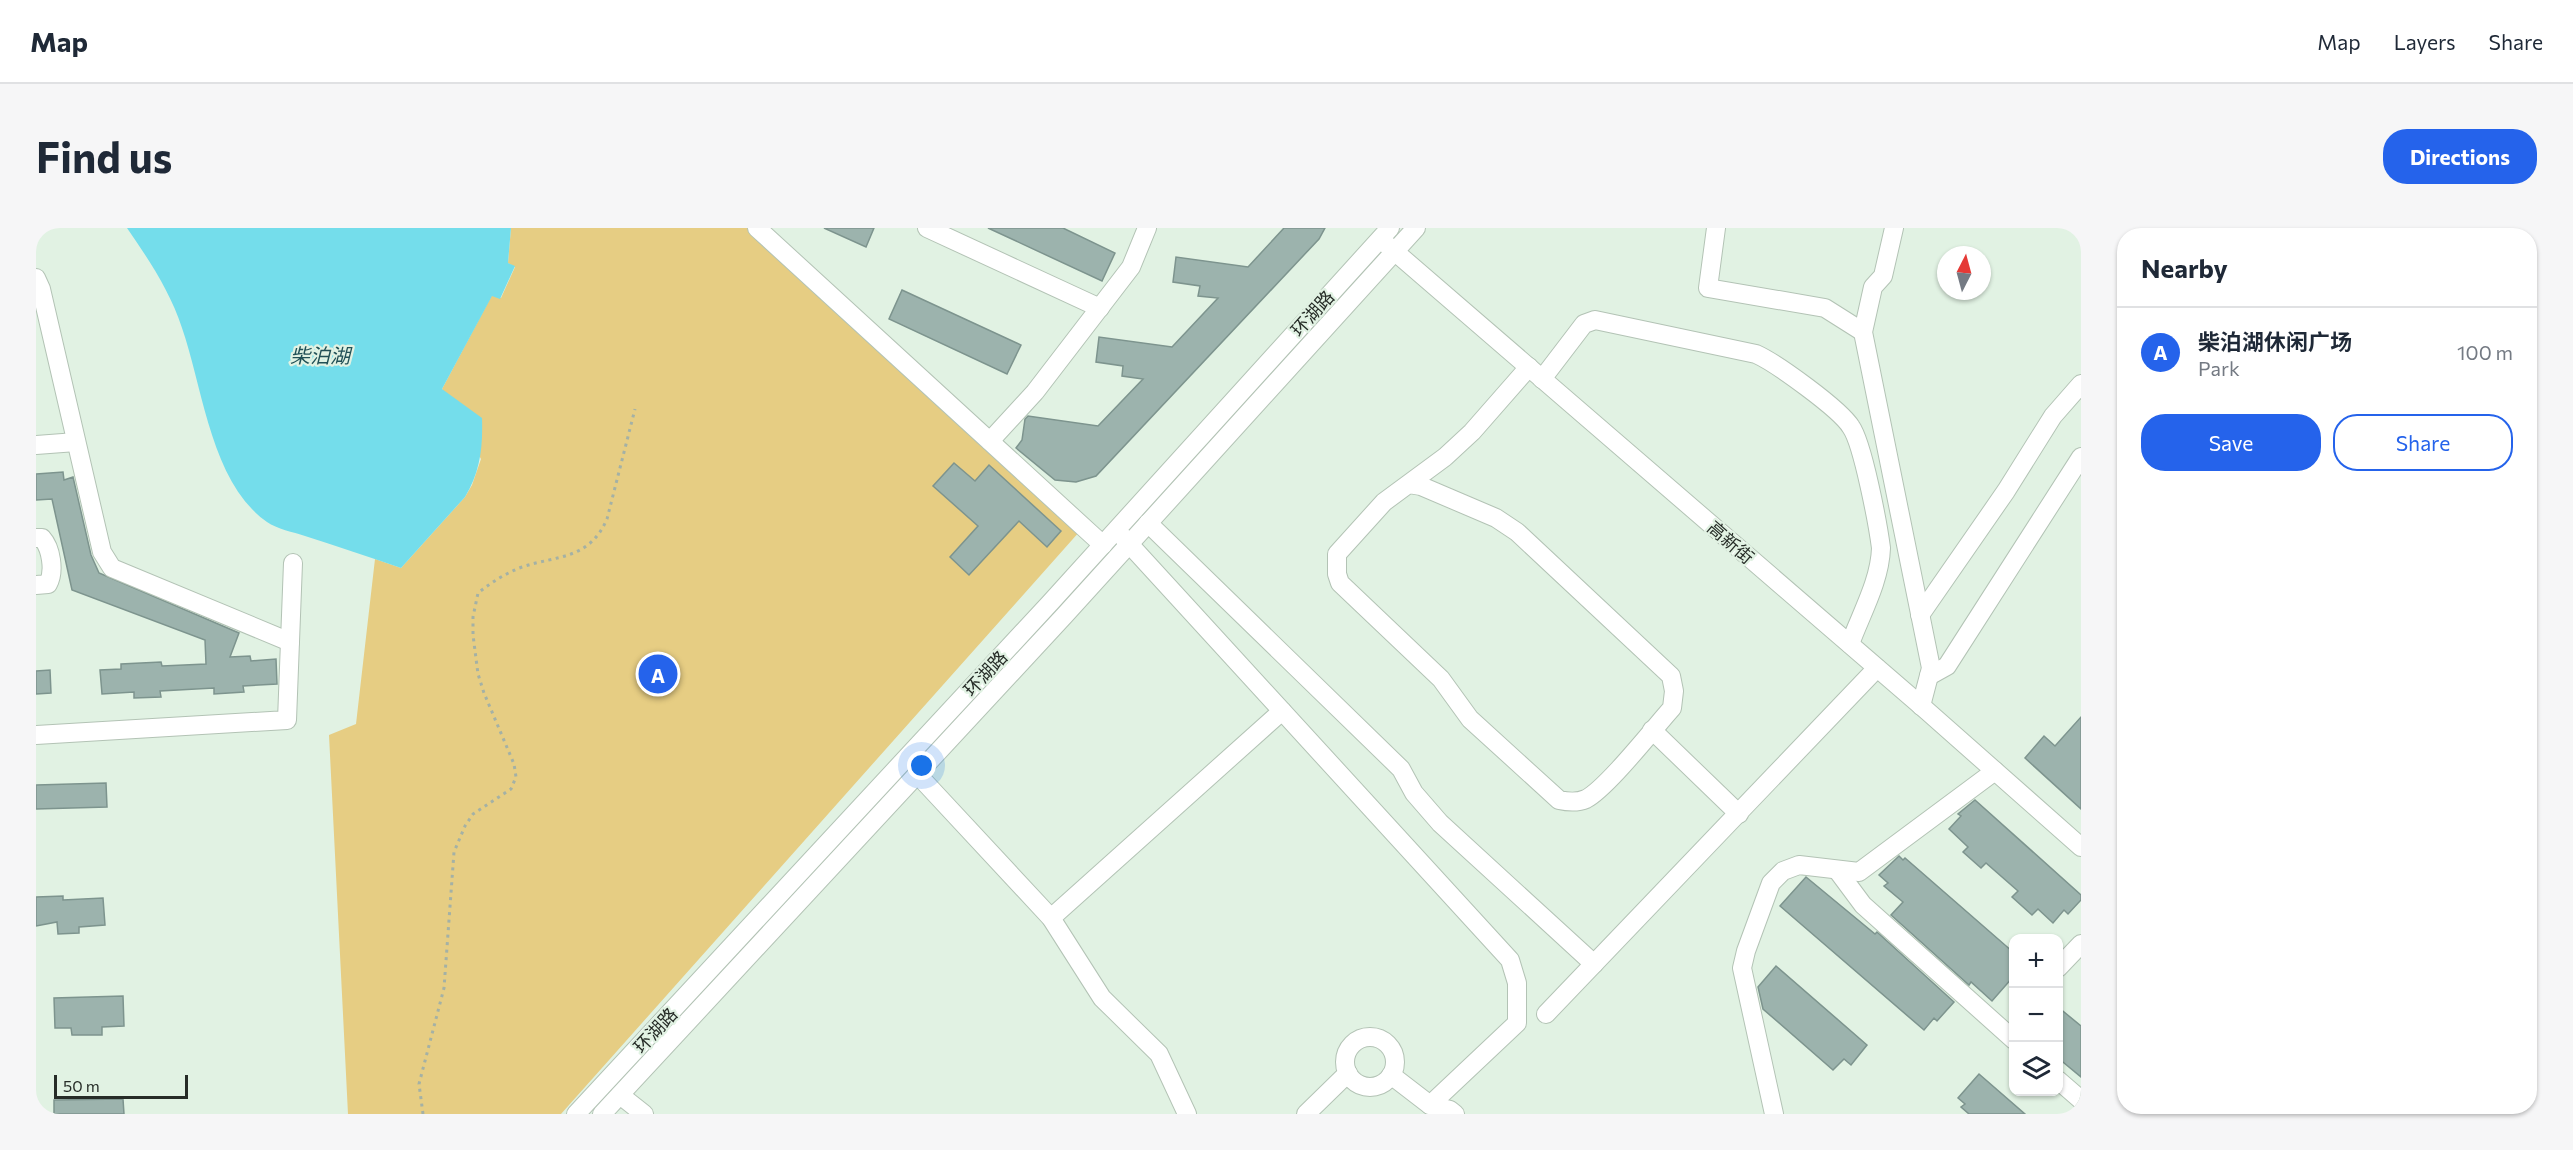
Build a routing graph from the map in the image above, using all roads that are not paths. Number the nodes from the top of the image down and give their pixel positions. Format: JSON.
{"nodes":[{"id":1,"x":757,"y":228,"type":"edge"},
{"id":2,"x":927,"y":228,"type":"edge"},
{"id":3,"x":1147,"y":228,"type":"edge"},
{"id":4,"x":1416,"y":228,"type":"edge"},
{"id":5,"x":1716,"y":228,"type":"edge"},
{"id":6,"x":1894,"y":228,"type":"edge"},
{"id":7,"x":1385,"y":234,"type":"edge"},
{"id":8,"x":1394,"y":251,"type":"junction"},
{"id":9,"x":36,"y":278,"type":"edge"},
{"id":10,"x":1100,"y":308,"type":"junction"},
{"id":11,"x":1863,"y":332,"type":"junction"},
{"id":12,"x":1535,"y":373,"type":"junction"},
{"id":13,"x":2081,"y":384,"type":"edge"},
{"id":14,"x":990,"y":441,"type":"junction"},
{"id":15,"x":76,"y":442,"type":"junction"},
{"id":16,"x":36,"y":445,"type":"edge"},
{"id":17,"x":2081,"y":457,"type":"edge"},
{"id":18,"x":1410,"y":484,"type":"junction"},
{"id":19,"x":1148,"y":523,"type":"junction"},
{"id":20,"x":1116,"y":530,"type":"junction"},
{"id":21,"x":36,"y":538,"type":"edge"},
{"id":22,"x":1129,"y":543,"type":"junction"},
{"id":23,"x":1103,"y":544,"type":"junction"},
{"id":24,"x":294,"y":563,"type":"dead end"},
{"id":25,"x":36,"y":585,"type":"edge"},
{"id":26,"x":1920,"y":615,"type":"junction"},
{"id":27,"x":290,"y":642,"type":"junction"},
{"id":28,"x":1850,"y":644,"type":"junction"},
{"id":29,"x":1877,"y":668,"type":"junction"},
{"id":30,"x":1929,"y":676,"type":"junction"},
{"id":31,"x":1921,"y":706,"type":"junction"},
{"id":32,"x":1282,"y":711,"type":"junction"},
{"id":33,"x":1652,"y":730,"type":"junction"},
{"id":34,"x":36,"y":735,"type":"edge"},
{"id":35,"x":1995,"y":771,"type":"junction"},
{"id":36,"x":918,"y":775,"type":"junction"},
{"id":37,"x":1739,"y":814,"type":"junction"},
{"id":38,"x":2081,"y":847,"type":"edge"},
{"id":39,"x":1837,"y":870,"type":"junction"},
{"id":40,"x":1051,"y":918,"type":"junction"},
{"id":41,"x":2081,"y":944,"type":"edge"},
{"id":42,"x":2063,"y":963,"type":"edge"},
{"id":43,"x":1594,"y":964,"type":"junction"},
{"id":44,"x":1546,"y":1014,"type":"dead end"},
{"id":45,"x":2009,"y":1028,"type":"edge"},
{"id":46,"x":1348,"y":1073,"type":"junction"},
{"id":47,"x":1391,"y":1075,"type":"junction"},
{"id":48,"x":2063,"y":1084,"type":"edge"},
{"id":49,"x":620,"y":1095,"type":"junction"},
{"id":50,"x":2081,"y":1100,"type":"edge"},
{"id":51,"x":1430,"y":1109,"type":"edge"},
{"id":52,"x":576,"y":1114,"type":"edge"},
{"id":53,"x":602,"y":1114,"type":"edge"},
{"id":54,"x":644,"y":1114,"type":"edge"},
{"id":55,"x":1187,"y":1114,"type":"edge"},
{"id":56,"x":1306,"y":1114,"type":"edge"},
{"id":57,"x":1455,"y":1114,"type":"edge"},
{"id":58,"x":1774,"y":1114,"type":"edge"}],
"edges":[{"from":1,"to":14,"type":"street"},
{"from":2,"to":10,"type":"street"},
{"from":3,"to":10,"type":"street"},
{"from":4,"to":8,"type":"street","name":"环湖路"},
{"from":5,"to":11,"type":"street"},
{"from":6,"to":11,"type":"street"},
{"from":7,"to":8,"type":"street","name":"高新街"},
{"from":7,"to":20,"type":"street","name":"环湖路"},
{"from":8,"to":12,"type":"street","name":"高新街"},
{"from":8,"to":19,"type":"street","name":"环湖路"},
{"from":9,"to":15,"type":"street"},
{"from":10,"to":14,"type":"street"},
{"from":11,"to":26,"type":"street"},
{"from":12,"to":18,"type":"street"},
{"from":12,"to":28,"type":"street","name":"高新街"},
{"from":12,"to":28,"type":"street"},
{"from":13,"to":26,"type":"street"},
{"from":14,"to":23,"type":"street"},
{"from":15,"to":16,"type":"street"},
{"from":15,"to":27,"type":"street"},
{"from":17,"to":30,"type":"street"},
{"from":18,"to":33,"type":"street"},
{"from":18,"to":33,"type":"street"},
{"from":19,"to":22,"type":"street","name":"环湖路"},
{"from":19,"to":43,"type":"street"},
{"from":20,"to":22,"type":"street"},
{"from":20,"to":23,"type":"street","name":"环湖路"},
{"from":21,"to":25,"type":"street"},
{"from":22,"to":32,"type":"street"},
{"from":22,"to":36,"type":"street","name":"环湖路"},
{"from":23,"to":52,"type":"street","name":"环湖路"},
{"from":24,"to":27,"type":"street"},
{"from":26,"to":30,"type":"street"},
{"from":27,"to":34,"type":"street"},
{"from":28,"to":29,"type":"street","name":"高新街"},
{"from":29,"to":31,"type":"street","name":"高新街"},
{"from":29,"to":37,"type":"street"},
{"from":30,"to":31,"type":"street"},
{"from":31,"to":35,"type":"street","name":"高新街"},
{"from":32,"to":40,"type":"street"},
{"from":32,"to":51,"type":"street"},
{"from":33,"to":37,"type":"street"},
{"from":35,"to":38,"type":"street","name":"高新街"},
{"from":35,"to":39,"type":"street"},
{"from":36,"to":40,"type":"street"},
{"from":36,"to":49,"type":"street","name":"环湖路"},
{"from":37,"to":43,"type":"street"},
{"from":39,"to":45,"type":"street"},
{"from":39,"to":58,"type":"street"},
{"from":40,"to":55,"type":"street"},
{"from":41,"to":42,"type":"street"},
{"from":43,"to":44,"type":"street"},
{"from":46,"to":47,"type":"street"},
{"from":46,"to":47,"type":"street"},
{"from":46,"to":56,"type":"street"},
{"from":47,"to":51,"type":"street"},
{"from":48,"to":50,"type":"street"},
{"from":49,"to":53,"type":"street","name":"环湖路"},
{"from":49,"to":54,"type":"street"},
{"from":51,"to":57,"type":"street"}]}
